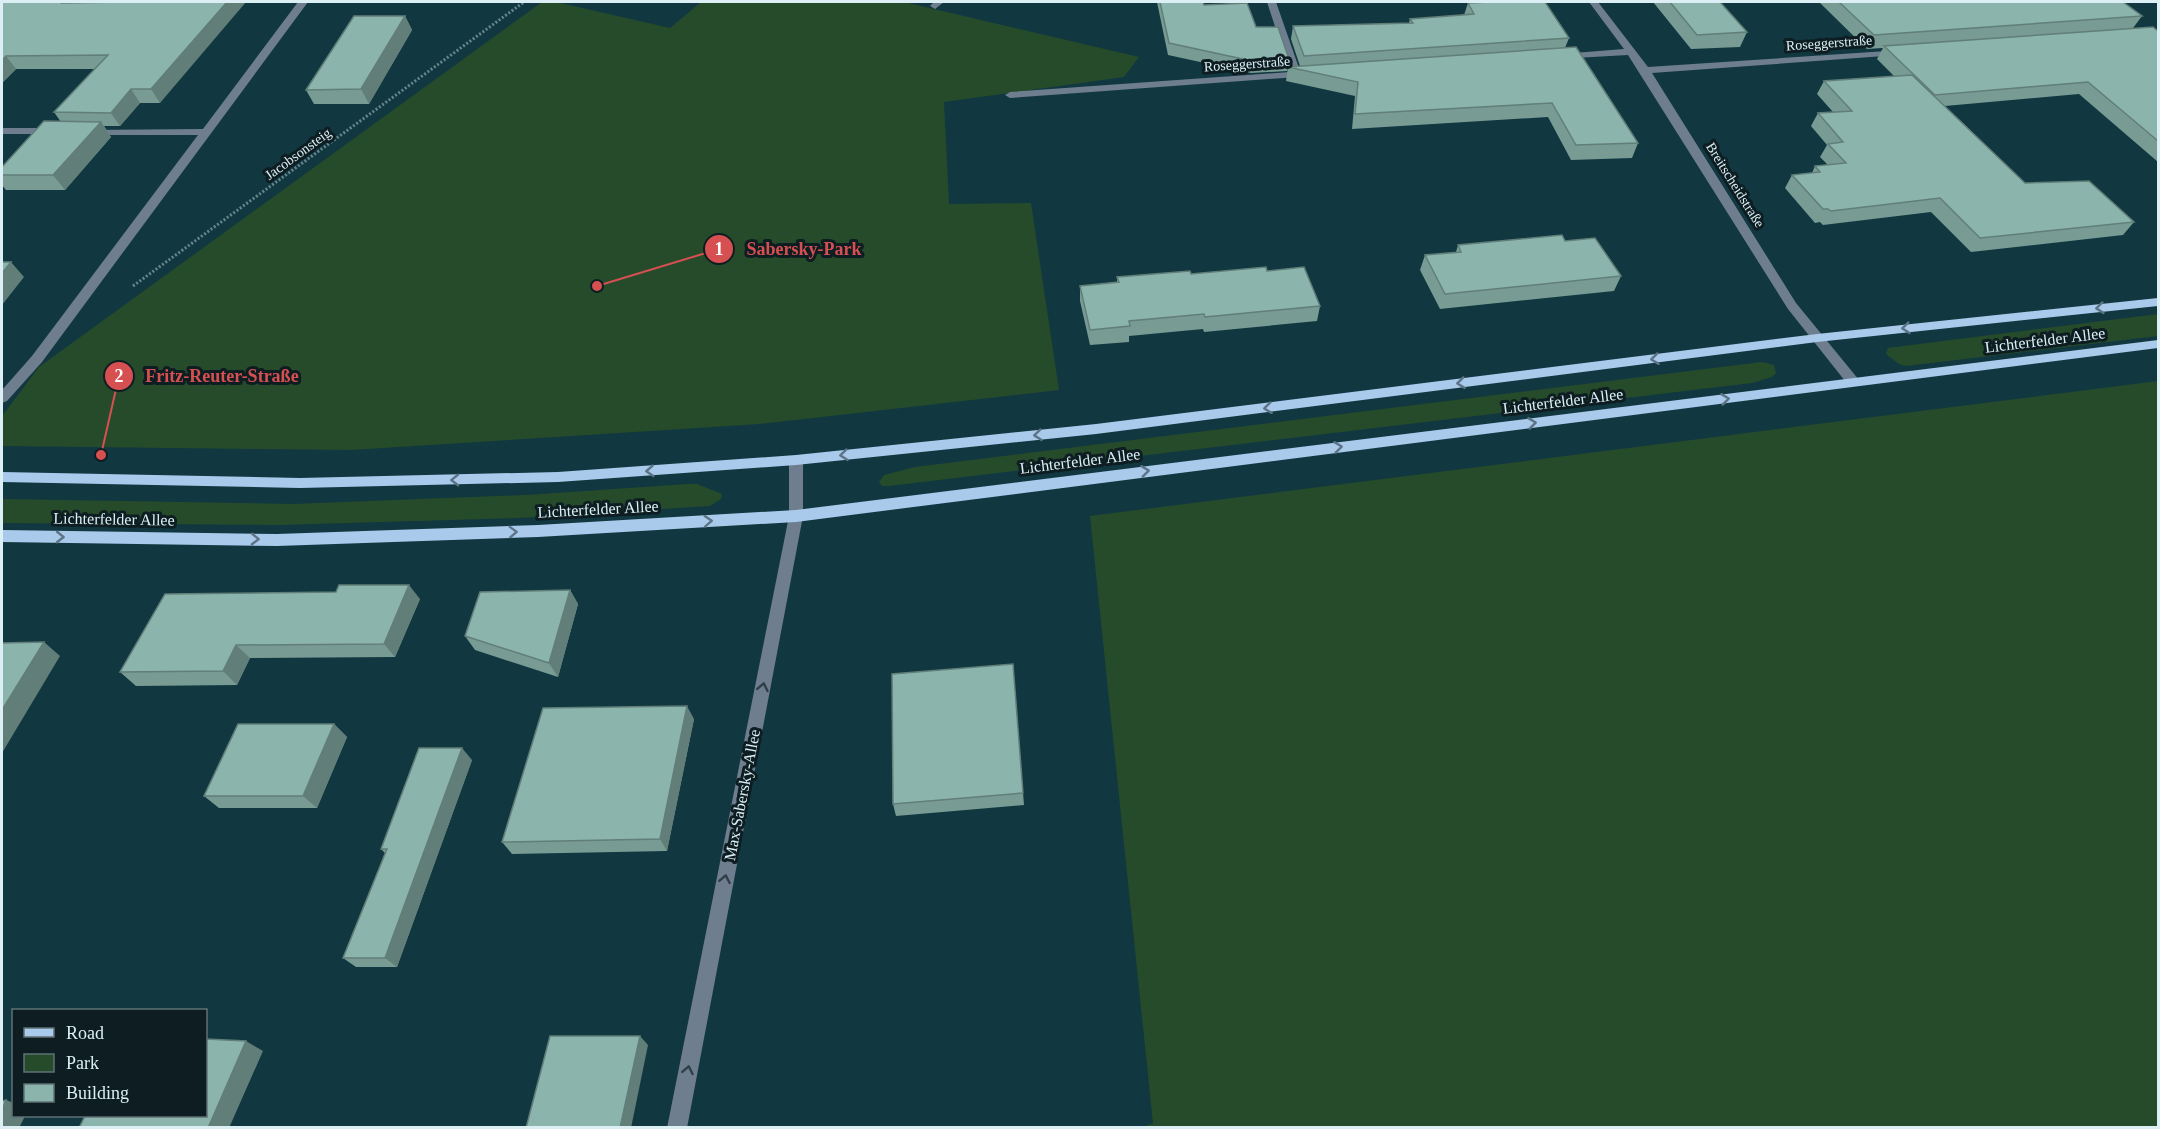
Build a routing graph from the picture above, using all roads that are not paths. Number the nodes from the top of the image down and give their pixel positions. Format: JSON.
{"nodes":[{"id":1,"x":303,"y":2,"type":"edge"},
{"id":2,"x":1271,"y":2,"type":"edge"},
{"id":3,"x":1593,"y":2,"type":"edge"},
{"id":4,"x":1908,"y":51,"type":"edge"},
{"id":5,"x":1631,"y":52,"type":"junction"},
{"id":6,"x":1547,"y":57,"type":"edge"},
{"id":7,"x":1645,"y":70,"type":"junction"},
{"id":8,"x":1320,"y":73,"type":"edge"},
{"id":9,"x":1296,"y":74,"type":"junction"},
{"id":10,"x":1010,"y":95,"type":"dead end"},
{"id":11,"x":2,"y":131,"type":"edge"},
{"id":12,"x":61,"y":131,"type":"edge"},
{"id":13,"x":73,"y":132,"type":"edge"},
{"id":14,"x":204,"y":132,"type":"junction"},
{"id":15,"x":2158,"y":302,"type":"edge"},
{"id":16,"x":1817,"y":338,"type":"junction"},
{"id":17,"x":2158,"y":344,"type":"edge"},
{"id":18,"x":1854,"y":382,"type":"junction"},
{"id":19,"x":2,"y":398,"type":"edge"},
{"id":20,"x":796,"y":460,"type":"junction"},
{"id":21,"x":2,"y":477,"type":"edge"},
{"id":22,"x":796,"y":516,"type":"junction"},
{"id":23,"x":2,"y":536,"type":"edge"},
{"id":24,"x":677,"y":1128,"type":"edge"}],
"edges":[{"from":1,"to":14,"type":"street"},
{"from":2,"to":9,"type":"street"},
{"from":3,"to":5,"type":"street","name":"Breitscheidstraße"},
{"from":4,"to":7,"type":"street","name":"Roseggerstraße"},
{"from":5,"to":6,"type":"street"},
{"from":5,"to":7,"type":"street","name":"Breitscheidstraße"},
{"from":7,"to":16,"type":"street","name":"Breitscheidstraße"},
{"from":8,"to":9,"type":"street","name":"Roseggerstraße"},
{"from":9,"to":10,"type":"street","name":"Roseggerstraße"},
{"from":11,"to":12,"type":"street"},
{"from":13,"to":14,"type":"street"},
{"from":14,"to":19,"type":"street"},
{"from":15,"to":16,"type":"main road","name":"Lichterfelder Allee","one_way":true},
{"from":16,"to":18,"type":"street","name":"Breitscheidstraße"},
{"from":16,"to":20,"type":"main road","name":"Lichterfelder Allee","one_way":true},
{"from":17,"to":18,"type":"main road","name":"Lichterfelder Allee"},
{"from":22,"to":18,"type":"main road","name":"Lichterfelder Allee","one_way":true},
{"from":20,"to":21,"type":"main road","name":"Lichterfelder Allee","one_way":true},
{"from":20,"to":22,"type":"street","name":"Max-Sabersky-Allee"},
{"from":23,"to":22,"type":"main road","name":"Lichterfelder Allee","one_way":true},
{"from":24,"to":22,"type":"street","name":"Max-Sabersky-Allee","one_way":true}]}
